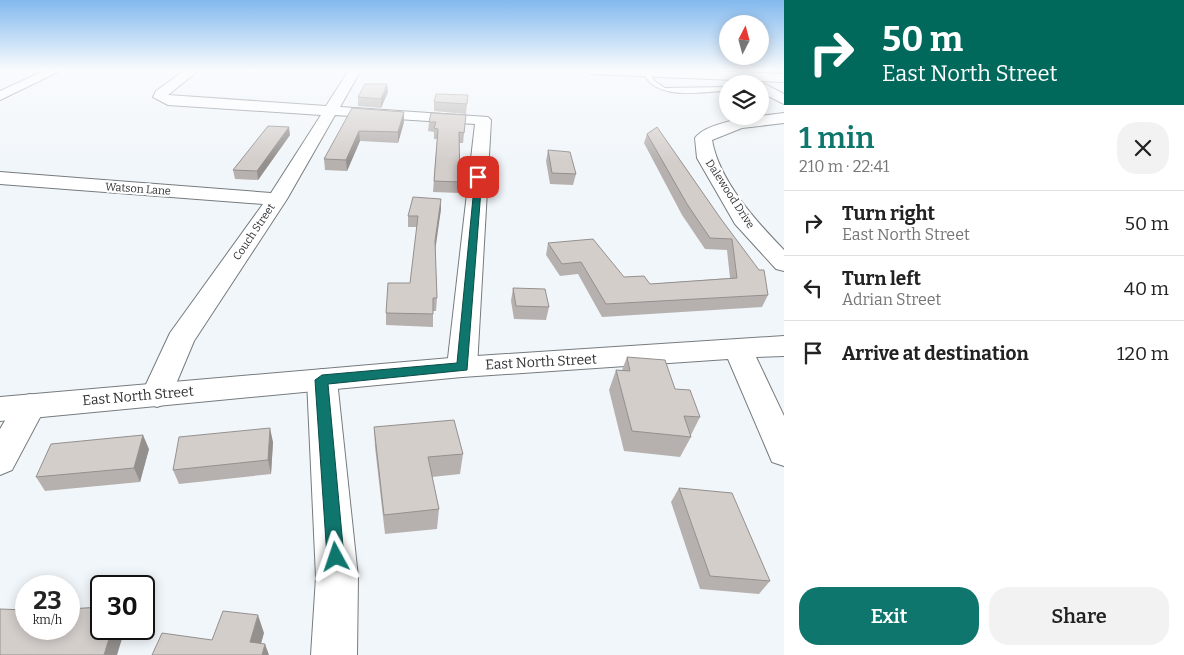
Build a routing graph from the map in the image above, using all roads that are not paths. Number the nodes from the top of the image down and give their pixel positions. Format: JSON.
{"nodes":[{"id":1,"x":167,"y":101,"type":"edge"},
{"id":2,"x":336,"y":101,"type":"edge"},
{"id":3,"x":330,"y":111,"type":"junction"},
{"id":4,"x":784,"y":118,"type":"edge"},
{"id":5,"x":0,"y":178,"type":"edge"},
{"id":6,"x":277,"y":198,"type":"junction"},
{"id":7,"x":784,"y":264,"type":"edge"},
{"id":8,"x":784,"y":346,"type":"edge"},
{"id":9,"x":738,"y":350,"type":"junction"},
{"id":10,"x":462,"y":366,"type":"junction"},
{"id":11,"x":322,"y":380,"type":"junction"},
{"id":12,"x":157,"y":395,"type":"junction"},
{"id":13,"x":15,"y":408,"type":"edge"},
{"id":14,"x":784,"y":452,"type":"edge"},
{"id":15,"x":0,"y":460,"type":"edge"},
{"id":16,"x":334,"y":655,"type":"edge"}],
"edges":[{"from":1,"to":3,"type":"street"},
{"from":2,"to":3,"type":"street","name":"Couch Street"},
{"from":3,"to":6,"type":"street","name":"Couch Street"},
{"from":3,"to":10,"type":"street"},
{"from":4,"to":7,"type":"street","name":"Dalewood Drive"},
{"from":5,"to":6,"type":"street","name":"Watson Lane"},
{"from":6,"to":12,"type":"street","name":"Couch Street"},
{"from":8,"to":9,"type":"street","name":"East North Street"},
{"from":9,"to":10,"type":"street","name":"East North Street"},
{"from":9,"to":14,"type":"street"},
{"from":10,"to":11,"type":"street","name":"East North Street"},
{"from":11,"to":12,"type":"street","name":"East North Street"},
{"from":11,"to":16,"type":"street"},
{"from":12,"to":13,"type":"street","name":"East North Street"},
{"from":13,"to":15,"type":"street"}]}
